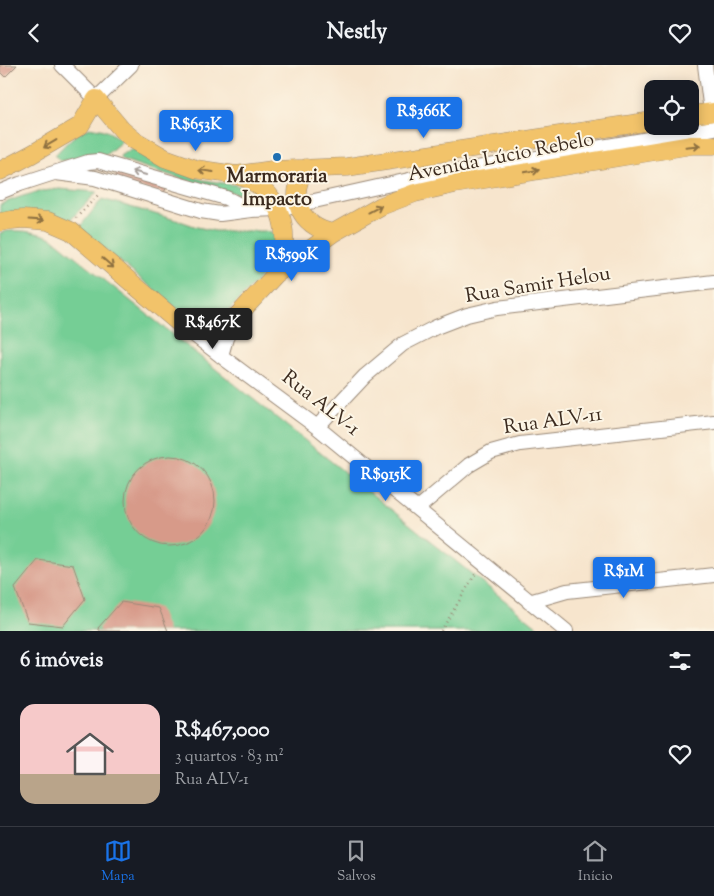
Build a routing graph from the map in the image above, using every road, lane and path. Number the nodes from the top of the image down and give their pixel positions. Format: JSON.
{"nodes":[{"id":1,"x":62,"y":65,"type":"edge"},
{"id":2,"x":131,"y":65,"type":"edge"},
{"id":3,"x":705,"y":65,"type":"edge"},
{"id":4,"x":96,"y":99,"type":"junction"},
{"id":5,"x":699,"y":116,"type":"edge"},
{"id":6,"x":713,"y":117,"type":"edge"},
{"id":7,"x":644,"y":122,"type":"edge"},
{"id":8,"x":80,"y":126,"type":"junction"},
{"id":9,"x":122,"y":130,"type":"junction"},
{"id":10,"x":714,"y":145,"type":"edge"},
{"id":11,"x":306,"y":168,"type":"junction"},
{"id":12,"x":0,"y":171,"type":"edge"},
{"id":13,"x":56,"y":173,"type":"junction"},
{"id":14,"x":236,"y":175,"type":"junction"},
{"id":15,"x":104,"y":181,"type":"junction"},
{"id":16,"x":0,"y":192,"type":"edge"},
{"id":17,"x":298,"y":205,"type":"junction"},
{"id":18,"x":278,"y":209,"type":"junction"},
{"id":19,"x":251,"y":210,"type":"junction"},
{"id":20,"x":0,"y":222,"type":"edge"},
{"id":21,"x":69,"y":230,"type":"junction"},
{"id":22,"x":333,"y":233,"type":"junction"},
{"id":23,"x":276,"y":274,"type":"junction"},
{"id":24,"x":714,"y":282,"type":"edge"},
{"id":25,"x":238,"y":315,"type":"junction"},
{"id":26,"x":180,"y":324,"type":"junction"},
{"id":27,"x":221,"y":356,"type":"junction"},
{"id":28,"x":714,"y":422,"type":"edge"},
{"id":29,"x":317,"y":427,"type":"junction"},
{"id":30,"x":417,"y":509,"type":"junction"},
{"id":31,"x":482,"y":563,"type":"junction"},
{"id":32,"x":714,"y":575,"type":"edge"},
{"id":33,"x":529,"y":602,"type":"junction"},
{"id":34,"x":442,"y":631,"type":"edge"},
{"id":35,"x":566,"y":631,"type":"edge"}],
"edges":[{"from":1,"to":4,"type":"street"},
{"from":2,"to":4,"type":"street"},
{"from":3,"to":6,"type":"street"},
{"from":4,"to":8,"type":"main road"},
{"from":4,"to":9,"type":"main road"},
{"from":5,"to":6,"type":"main road"},
{"from":6,"to":17,"type":"street"},
{"from":7,"to":11,"type":"main road","name":"Avenida Lúcio Rebelo"},
{"from":8,"to":9,"type":"main road"},
{"from":8,"to":12,"type":"main road","one_way":true},
{"from":14,"to":9,"type":"main road","one_way":true},
{"from":22,"to":10,"type":"main road","name":"Avenida Lúcio Rebelo","one_way":true},
{"from":11,"to":14,"type":"main road","name":"Avenida Lúcio Rebelo"},
{"from":11,"to":17,"type":"main road"},
{"from":13,"to":15,"type":"street"},
{"from":13,"to":16,"type":"street"},
{"from":19,"to":13,"type":"street","one_way":true},
{"from":14,"to":18,"type":"main road"},
{"from":15,"to":19,"type":"street"},
{"from":15,"to":21,"type":"path"},
{"from":17,"to":18,"type":"street"},
{"from":17,"to":22,"type":"main road"},
{"from":18,"to":19,"type":"street"},
{"from":18,"to":23,"type":"main road"},
{"from":20,"to":21,"type":"main road","one_way":true},
{"from":21,"to":26,"type":"main road","name":"Rua ALV-1","one_way":true},
{"from":22,"to":23,"type":"main road","name":"Avenida Lúcio Rebelo"},
{"from":23,"to":25,"type":"main road"},
{"from":24,"to":29,"type":"street","name":"Rua Samir Helou"},
{"from":25,"to":26,"type":"main road"},
{"from":25,"to":27,"type":"street"},
{"from":26,"to":27,"type":"street","name":"Rua ALV-1"},
{"from":27,"to":29,"type":"street","name":"Rua ALV-1"},
{"from":28,"to":30,"type":"street","name":"Rua ALV-11"},
{"from":29,"to":30,"type":"street","name":"Rua ALV-1"},
{"from":30,"to":31,"type":"street","name":"Rua ALV-1"},
{"from":31,"to":33,"type":"street","name":"Rua ALV-1"},
{"from":31,"to":34,"type":"path"},
{"from":32,"to":33,"type":"street"},
{"from":33,"to":35,"type":"street","name":"Rua ALV-1"}]}
